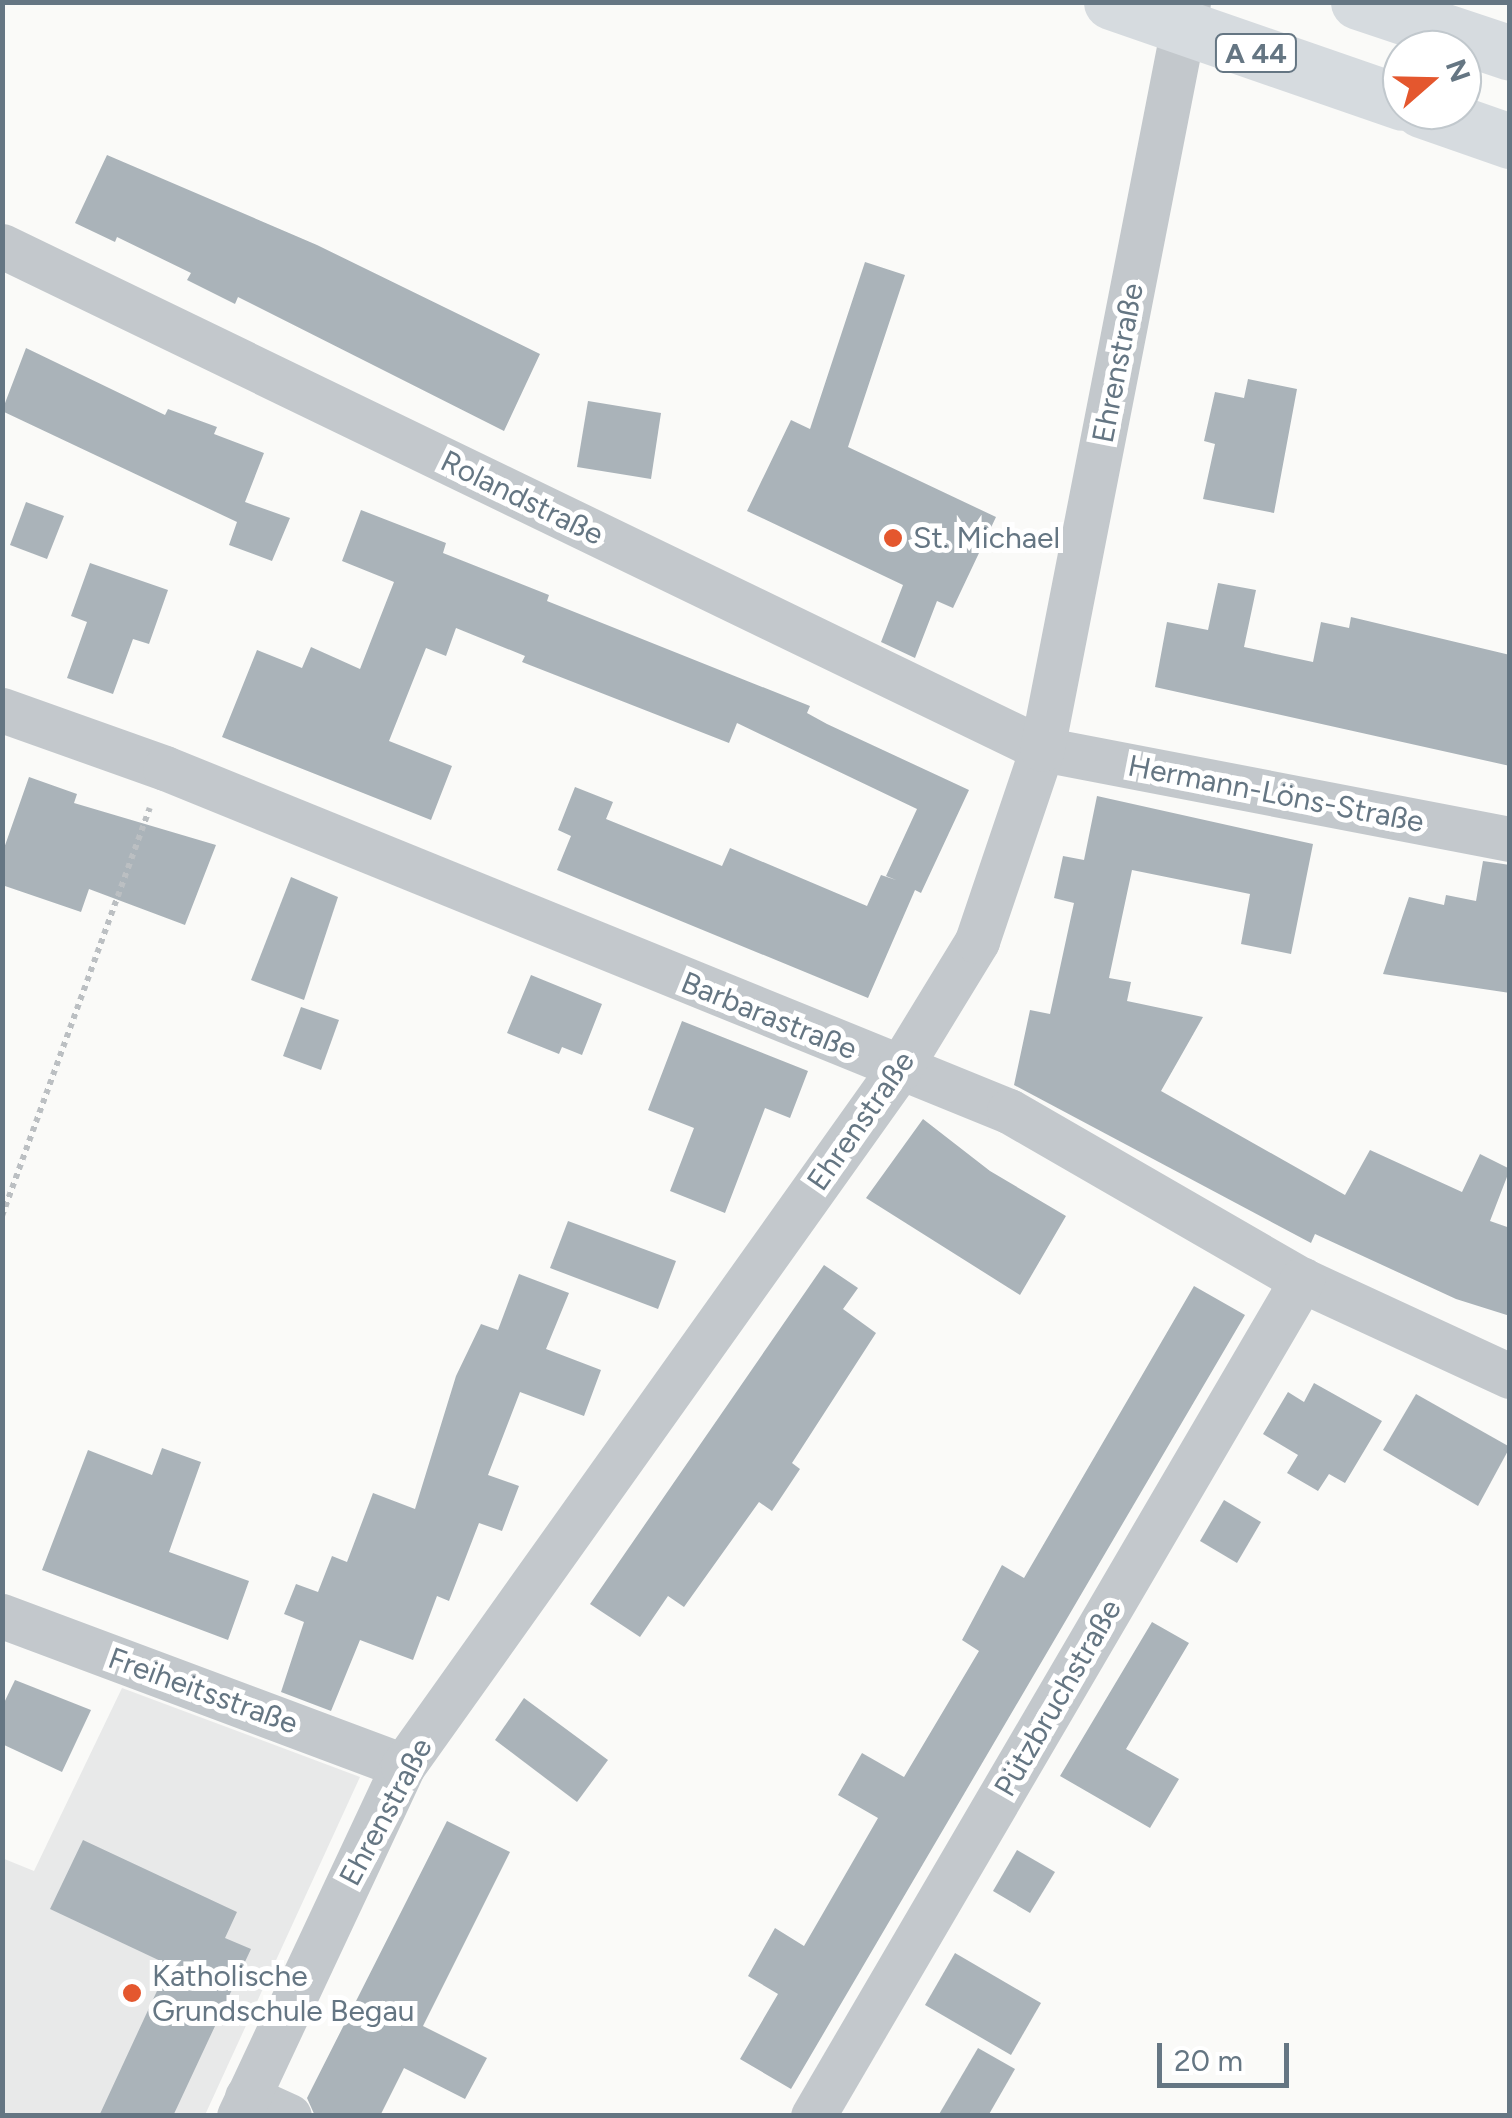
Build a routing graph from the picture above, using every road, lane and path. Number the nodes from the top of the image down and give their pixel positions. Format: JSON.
{"nodes":[{"id":1,"x":1111,"y":2,"type":"edge"},
{"id":2,"x":1188,"y":2,"type":"edge"},
{"id":3,"x":1358,"y":2,"type":"edge"},
{"id":4,"x":1510,"y":53,"type":"edge"},
{"id":5,"x":1382,"y":97,"type":"edge"},
{"id":6,"x":1478,"y":130,"type":"edge"},
{"id":7,"x":1510,"y":141,"type":"edge"},
{"id":8,"x":2,"y":246,"type":"edge"},
{"id":9,"x":2,"y":710,"type":"edge"},
{"id":10,"x":1042,"y":749,"type":"junction"},
{"id":11,"x":165,"y":768,"type":"junction"},
{"id":12,"x":1510,"y":839,"type":"edge"},
{"id":13,"x":899,"y":1069,"type":"junction"},
{"id":14,"x":2,"y":1216,"type":"edge"},
{"id":15,"x":1302,"y":1280,"type":"junction"},
{"id":16,"x":1510,"y":1376,"type":"edge"},
{"id":17,"x":2,"y":1616,"type":"edge"},
{"id":18,"x":403,"y":1766,"type":"junction"},
{"id":19,"x":243,"y":2106,"type":"edge"},
{"id":20,"x":288,"y":2116,"type":"edge"},
{"id":21,"x":814,"y":2116,"type":"edge"}],
"edges":[{"from":1,"to":5,"type":"highway","number":"A 44"},
{"from":2,"to":10,"type":"street","name":"Ehrenstraße"},
{"from":3,"to":4,"type":"highway"},
{"from":6,"to":7,"type":"highway"},
{"from":8,"to":10,"type":"street","name":"Rolandstraße"},
{"from":9,"to":11,"type":"street","name":"Barbarastraße"},
{"from":10,"to":12,"type":"street","name":"Hermann-Löns-Straße"},
{"from":10,"to":13,"type":"street","name":"Ehrenstraße"},
{"from":11,"to":13,"type":"street","name":"Barbarastraße"},
{"from":11,"to":14,"type":"path"},
{"from":13,"to":15,"type":"street","name":"Barbarastraße"},
{"from":13,"to":18,"type":"street","name":"Ehrenstraße"},
{"from":15,"to":16,"type":"street","name":"Barbarastraße"},
{"from":15,"to":21,"type":"street","name":"Pützbruchstraße"},
{"from":17,"to":18,"type":"street","name":"Freiheitsstraße"},
{"from":18,"to":19,"type":"street","name":"Ehrenstraße"},
{"from":19,"to":20,"type":"street"}]}
